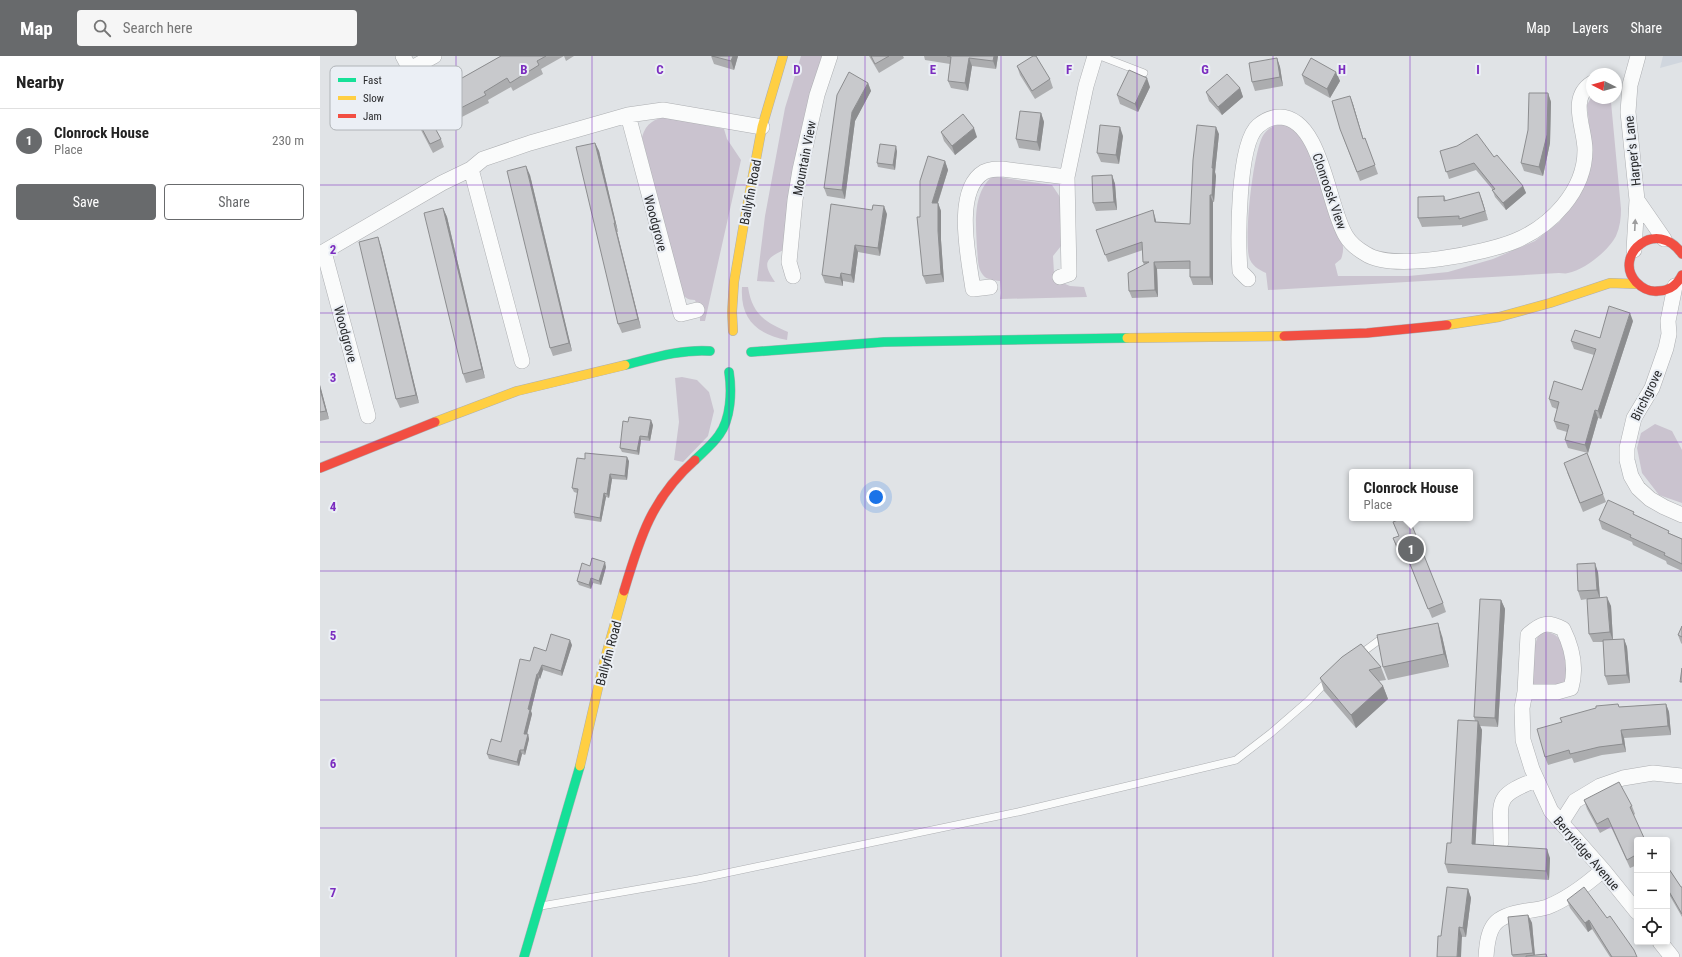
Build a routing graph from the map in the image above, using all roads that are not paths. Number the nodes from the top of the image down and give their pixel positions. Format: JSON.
{"nodes":[{"id":1,"x":403,"y":56,"type":"edge"},
{"id":2,"x":434,"y":56,"type":"edge"},
{"id":3,"x":783,"y":56,"type":"edge"},
{"id":4,"x":830,"y":56,"type":"edge"},
{"id":5,"x":1094,"y":56,"type":"edge"},
{"id":6,"x":1100,"y":56,"type":"edge"},
{"id":7,"x":1638,"y":56,"type":"edge"},
{"id":8,"x":408,"y":66,"type":"edge"},
{"id":9,"x":416,"y":66,"type":"edge"},
{"id":10,"x":1144,"y":73,"type":"dead end"},
{"id":11,"x":1623,"y":84,"type":"edge"},
{"id":12,"x":1586,"y":88,"type":"edge"},
{"id":13,"x":628,"y":116,"type":"junction"},
{"id":14,"x":762,"y":127,"type":"junction"},
{"id":15,"x":471,"y":169,"type":"junction"},
{"id":16,"x":1067,"y":178,"type":"junction"},
{"id":17,"x":1637,"y":200,"type":"junction"},
{"id":18,"x":1664,"y":239,"type":"junction"},
{"id":19,"x":1681,"y":250,"type":"edge"},
{"id":20,"x":322,"y":253,"type":"edge"},
{"id":21,"x":1632,"y":256,"type":"junction"},
{"id":22,"x":786,"y":268,"type":"dead end"},
{"id":23,"x":1060,"y":277,"type":"dead end"},
{"id":24,"x":1248,"y":279,"type":"dead end"},
{"id":25,"x":1680,"y":280,"type":"edge"},
{"id":26,"x":1610,"y":283,"type":"junction"},
{"id":27,"x":1637,"y":284,"type":"junction"},
{"id":28,"x":990,"y":287,"type":"dead end"},
{"id":29,"x":1653,"y":292,"type":"junction"},
{"id":30,"x":697,"y":310,"type":"dead end"},
{"id":31,"x":1668,"y":321,"type":"junction"},
{"id":32,"x":751,"y":352,"type":"junction"},
{"id":33,"x":522,"y":361,"type":"dead end"},
{"id":34,"x":748,"y":362,"type":"dead end"},
{"id":35,"x":740,"y":370,"type":"dead end"},
{"id":36,"x":729,"y":372,"type":"junction"},
{"id":37,"x":368,"y":416,"type":"dead end"},
{"id":38,"x":320,"y":468,"type":"edge"},
{"id":39,"x":1682,"y":515,"type":"edge"},
{"id":40,"x":1378,"y":641,"type":"edge"},
{"id":41,"x":1354,"y":659,"type":"edge"},
{"id":42,"x":1336,"y":672,"type":"edge"},
{"id":43,"x":1525,"y":692,"type":"junction"},
{"id":44,"x":1682,"y":776,"type":"edge"},
{"id":45,"x":1536,"y":780,"type":"junction"},
{"id":46,"x":1556,"y":817,"type":"junction"},
{"id":47,"x":1500,"y":842,"type":"dead end"},
{"id":48,"x":1603,"y":870,"type":"junction"},
{"id":49,"x":539,"y":907,"type":"junction"},
{"id":50,"x":1635,"y":909,"type":"edge"},
{"id":51,"x":1662,"y":945,"type":"edge"},
{"id":52,"x":524,"y":957,"type":"edge"},
{"id":53,"x":1486,"y":957,"type":"edge"},
{"id":54,"x":1672,"y":957,"type":"edge"}],
"edges":[{"from":1,"to":8,"type":"street"},
{"from":2,"to":9,"type":"street"},
{"from":3,"to":14,"type":"street","name":"Ballyfin Road"},
{"from":4,"to":22,"type":"street","name":"Mountain View"},
{"from":5,"to":16,"type":"street"},
{"from":6,"to":10,"type":"lane"},
{"from":7,"to":11,"type":"street","name":"Harper's Lane"},
{"from":11,"to":17,"type":"street","name":"Harper's Lane"},
{"from":12,"to":24,"type":"street","name":"Clonroosk View"},
{"from":13,"to":14,"type":"street","name":"Woodgrove"},
{"from":13,"to":15,"type":"street","name":"Woodgrove"},
{"from":13,"to":30,"type":"street","name":"Woodgrove"},
{"from":14,"to":32,"type":"street","name":"Ballyfin Road"},
{"from":15,"to":20,"type":"street","name":"Woodgrove"},
{"from":15,"to":33,"type":"street"},
{"from":16,"to":23,"type":"street"},
{"from":16,"to":28,"type":"street"},
{"from":17,"to":18,"type":"street","name":"Harper's Lane"},
{"from":21,"to":17,"type":"street","name":"Harper's Lane","one_way":true},
{"from":18,"to":19,"type":"street"},
{"from":18,"to":21,"type":"street"},
{"from":20,"to":37,"type":"street","name":"Woodgrove"},
{"from":21,"to":26,"type":"street"},
{"from":21,"to":27,"type":"street"},
{"from":25,"to":29,"type":"street"},
{"from":25,"to":31,"type":"street","name":"Birchgrove"},
{"from":26,"to":27,"type":"street"},
{"from":26,"to":32,"type":"street"},
{"from":27,"to":29,"type":"street"},
{"from":29,"to":31,"type":"street","name":"Birchgrove"},
{"from":31,"to":39,"type":"street","name":"Birchgrove"},
{"from":32,"to":34,"type":"street"},
{"from":35,"to":36,"type":"street"},
{"from":36,"to":38,"type":"street"},
{"from":36,"to":49,"type":"street","name":"Ballyfin Road"},
{"from":40,"to":41,"type":"lane"},
{"from":42,"to":49,"type":"lane"},
{"from":43,"to":43,"type":"street","name":"Berryridge Avenue"},
{"from":43,"to":45,"type":"street","name":"Berryridge Avenue"},
{"from":44,"to":46,"type":"street"},
{"from":45,"to":46,"type":"street","name":"Berryridge Avenue"},
{"from":45,"to":47,"type":"street"},
{"from":46,"to":48,"type":"street","name":"Berryridge Avenue"},
{"from":48,"to":50,"type":"street","name":"Berryridge Avenue"},
{"from":48,"to":53,"type":"street"},
{"from":49,"to":52,"type":"street","name":"Ballyfin Road"},
{"from":51,"to":54,"type":"street"}]}
